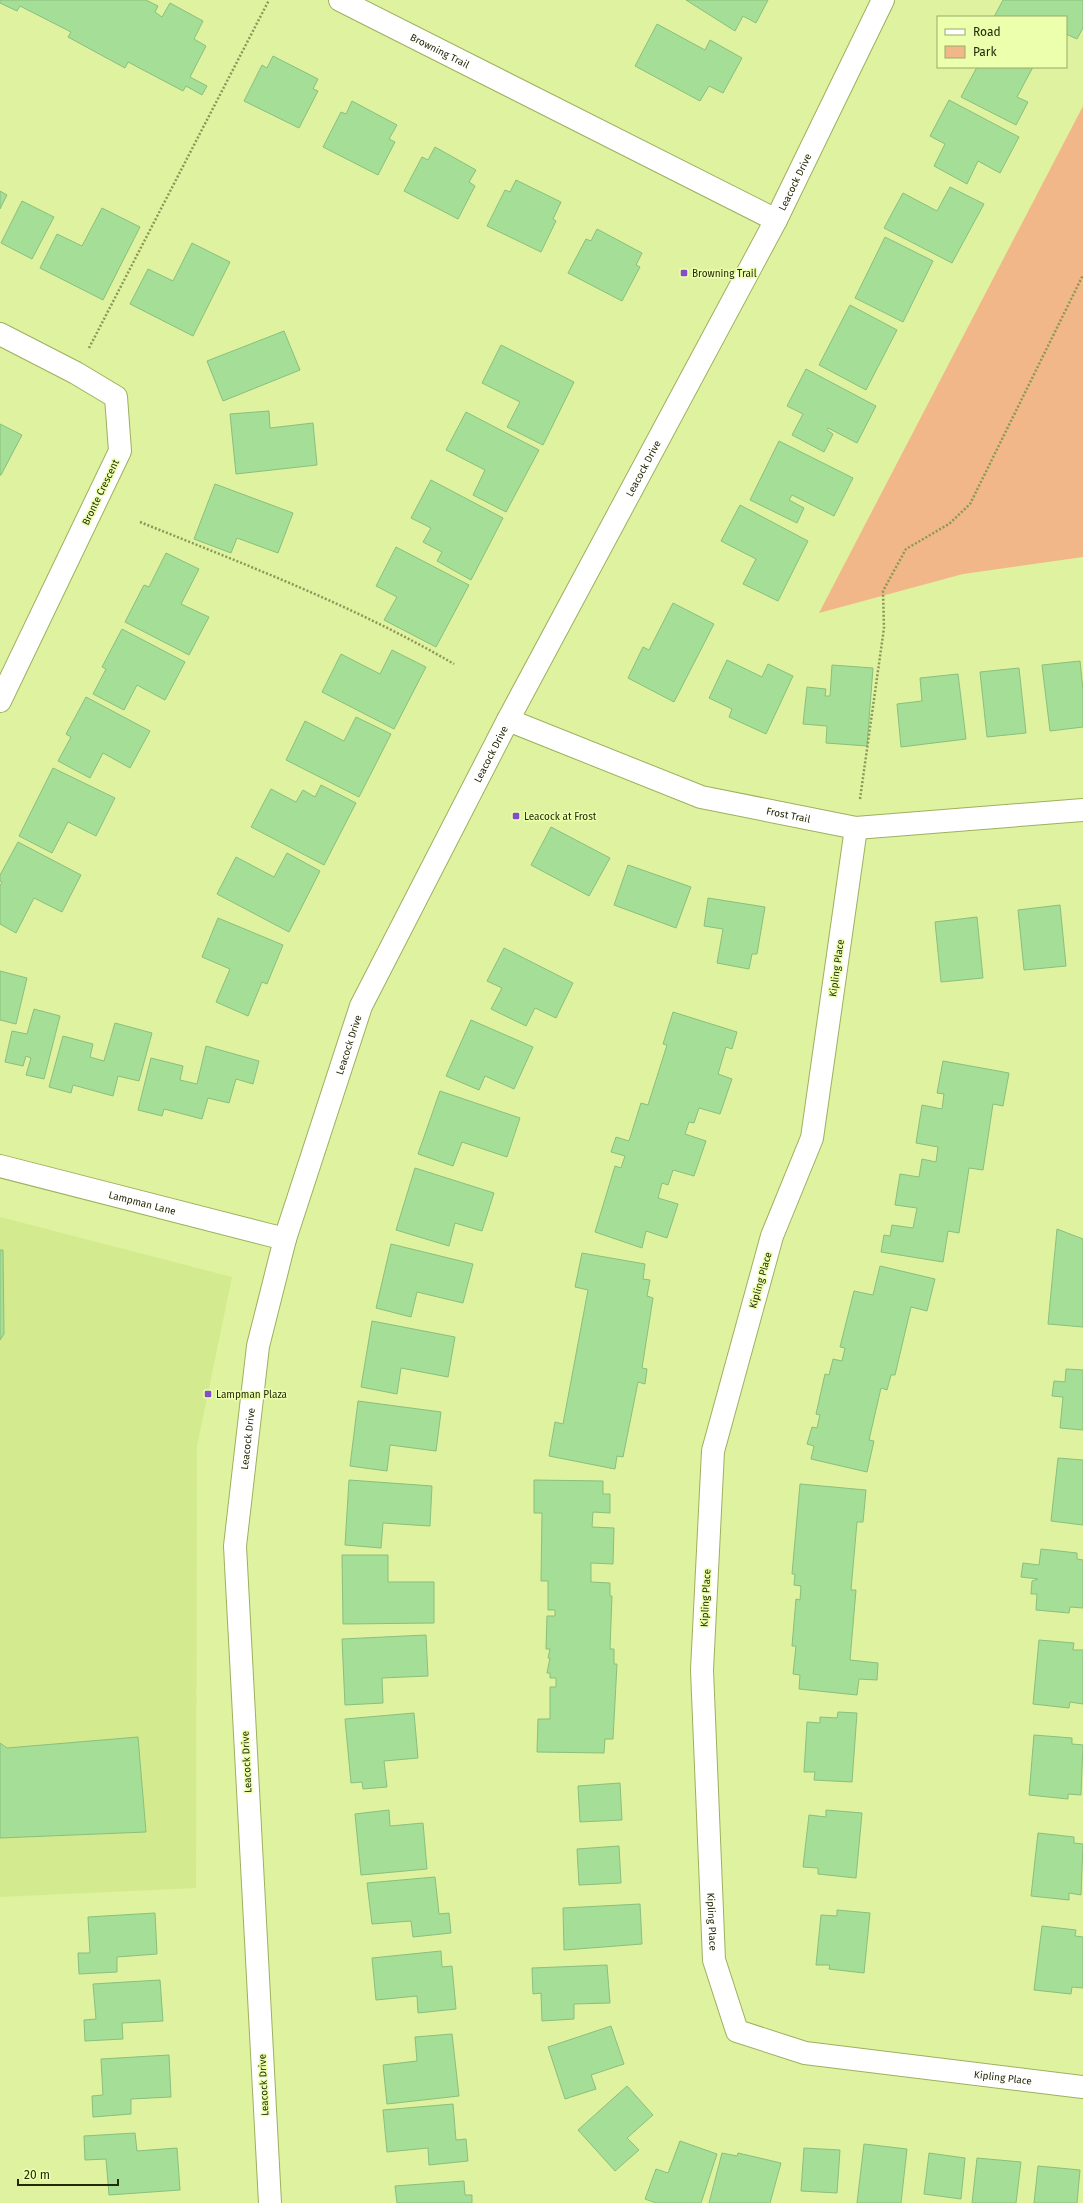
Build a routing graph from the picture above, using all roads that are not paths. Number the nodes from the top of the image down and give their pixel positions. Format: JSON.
{"nodes":[{"id":1,"x":883,"y":0,"type":"edge"},
{"id":2,"x":349,"y":2,"type":"edge"},
{"id":3,"x":776,"y":220,"type":"junction"},
{"id":4,"x":0,"y":334,"type":"edge"},
{"id":5,"x":0,"y":701,"type":"edge"},
{"id":6,"x":508,"y":720,"type":"junction"},
{"id":7,"x":1083,"y":810,"type":"edge"},
{"id":8,"x":856,"y":828,"type":"junction"},
{"id":9,"x":0,"y":1166,"type":"edge"},
{"id":10,"x":285,"y":1240,"type":"junction"},
{"id":11,"x":1083,"y":2087,"type":"edge"},
{"id":12,"x":270,"y":2203,"type":"edge"}],
"edges":[{"from":1,"to":3,"type":"street","name":"Leacock Drive"},
{"from":2,"to":3,"type":"street","name":"Browning Trail"},
{"from":3,"to":6,"type":"street","name":"Leacock Drive"},
{"from":4,"to":5,"type":"street","name":"Bronte Crescent"},
{"from":6,"to":8,"type":"street","name":"Frost Trail"},
{"from":6,"to":10,"type":"street","name":"Leacock Drive"},
{"from":7,"to":8,"type":"street","name":"Frost Trail"},
{"from":8,"to":11,"type":"street","name":"Kipling Place"},
{"from":9,"to":10,"type":"street","name":"Lampman Lane"},
{"from":10,"to":12,"type":"street","name":"Leacock Drive"}]}
